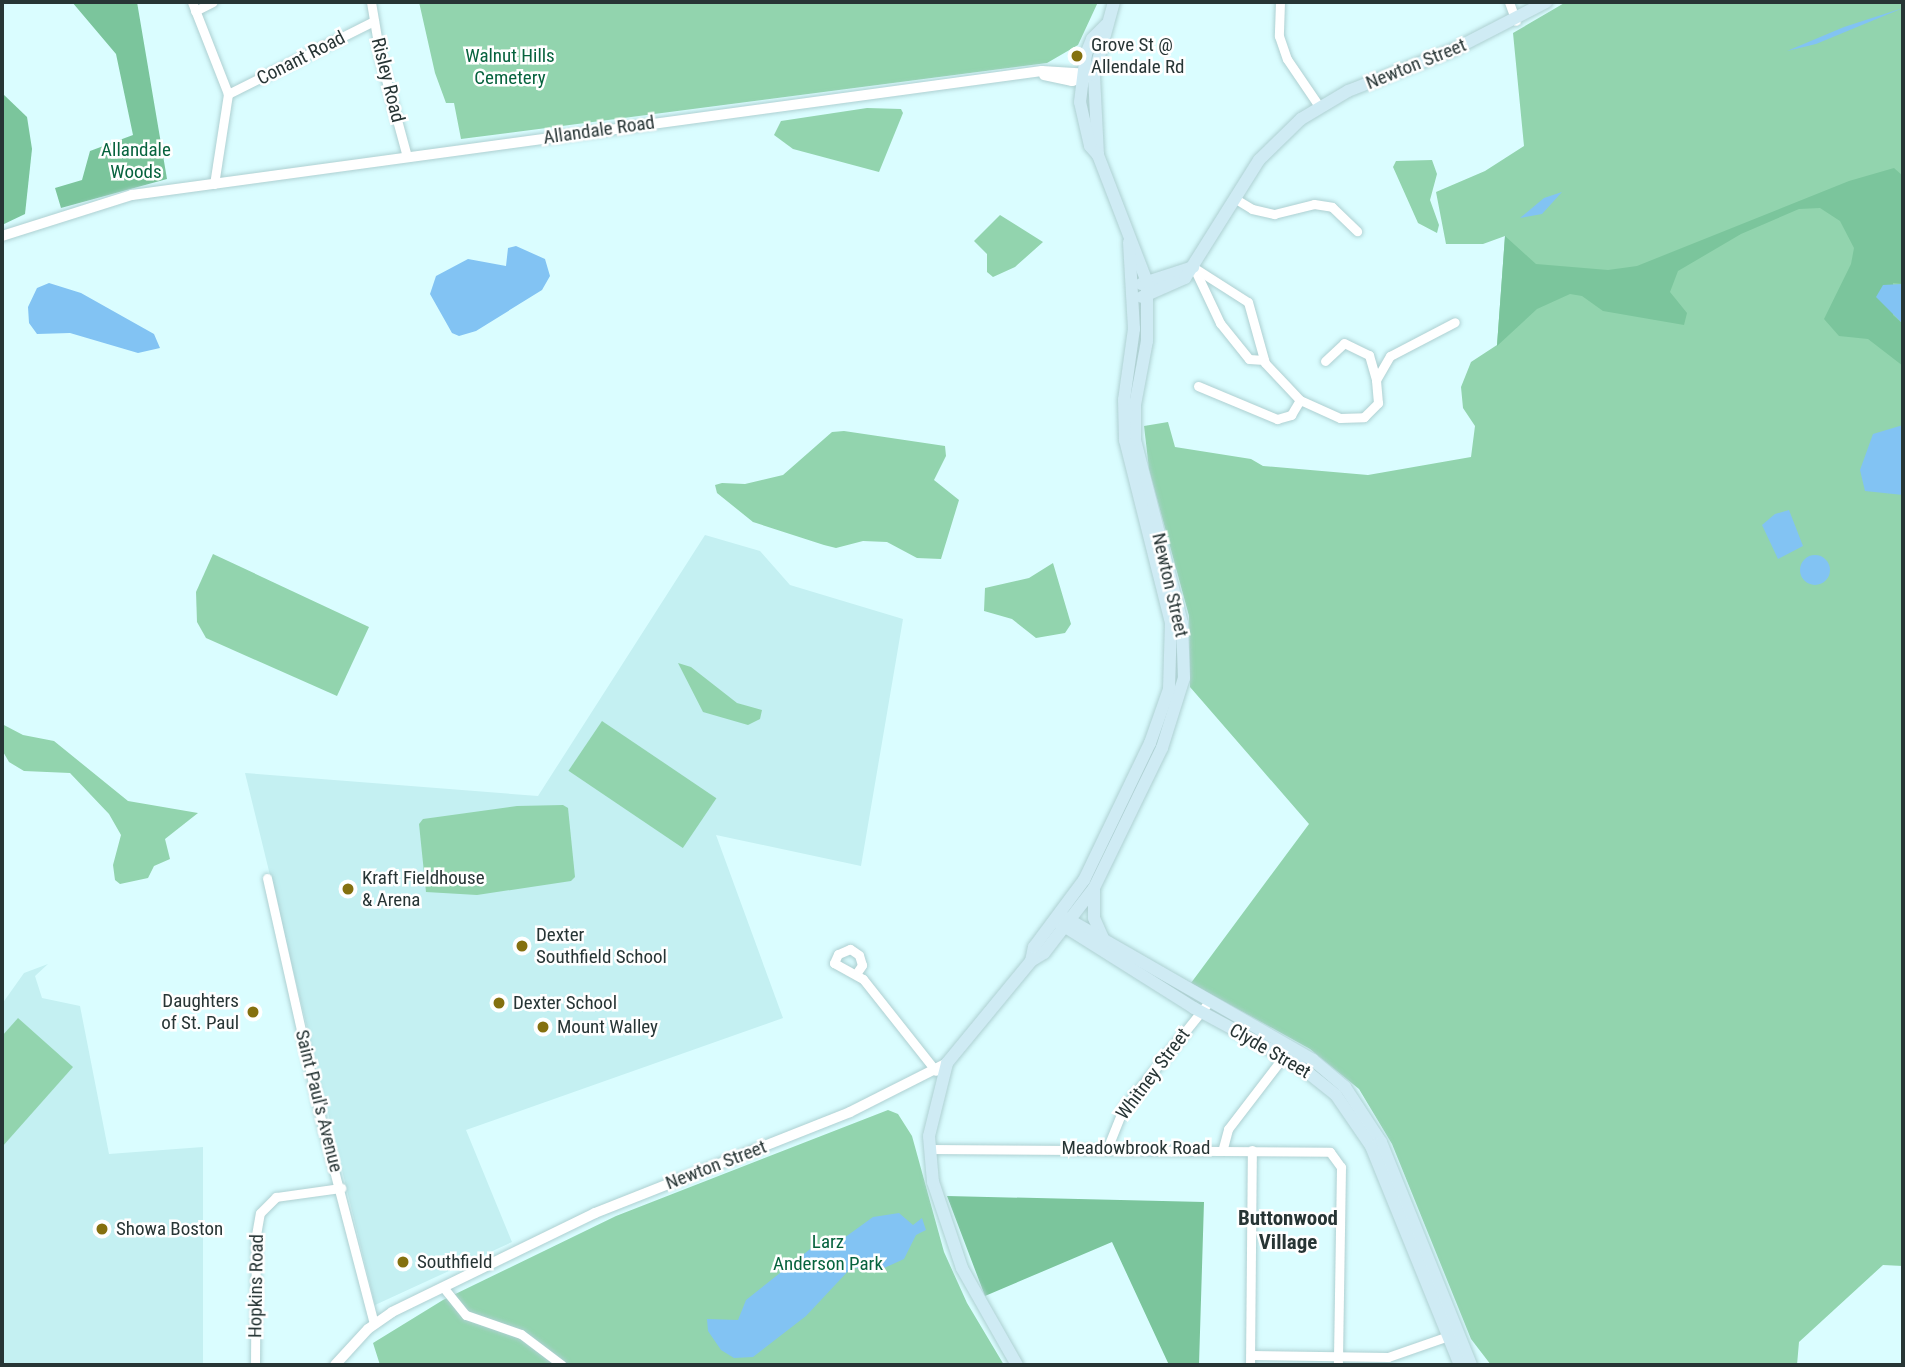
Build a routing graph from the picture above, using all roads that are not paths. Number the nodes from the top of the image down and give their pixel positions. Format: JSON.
{"nodes":[{"id":1,"x":214,"y":2,"type":"edge"},
{"id":2,"x":371,"y":2,"type":"edge"},
{"id":3,"x":1114,"y":2,"type":"edge"},
{"id":4,"x":1280,"y":2,"type":"edge"},
{"id":5,"x":1509,"y":2,"type":"edge"},
{"id":6,"x":1546,"y":2,"type":"edge"},
{"id":7,"x":193,"y":6,"type":"edge"},
{"id":8,"x":1516,"y":20,"type":"junction"},
{"id":9,"x":374,"y":21,"type":"junction"},
{"id":10,"x":1085,"y":76,"type":"junction"},
{"id":11,"x":228,"y":94,"type":"junction"},
{"id":12,"x":1319,"y":106,"type":"junction"},
{"id":13,"x":407,"y":157,"type":"junction"},
{"id":14,"x":214,"y":184,"type":"junction"},
{"id":15,"x":1234,"y":198,"type":"junction"},
{"id":16,"x":1357,"y":232,"type":"dead end"},
{"id":17,"x":2,"y":236,"type":"edge"},
{"id":18,"x":1193,"y":267,"type":"junction"},
{"id":19,"x":1141,"y":290,"type":"junction"},
{"id":20,"x":1455,"y":322,"type":"dead end"},
{"id":21,"x":1264,"y":360,"type":"junction"},
{"id":22,"x":1325,"y":361,"type":"dead end"},
{"id":23,"x":1376,"y":380,"type":"junction"},
{"id":24,"x":1198,"y":386,"type":"dead end"},
{"id":25,"x":1300,"y":400,"type":"junction"},
{"id":26,"x":267,"y":878,"type":"dead end"},
{"id":27,"x":1094,"y":888,"type":"junction"},
{"id":28,"x":1062,"y":920,"type":"junction"},
{"id":29,"x":1106,"y":943,"type":"junction"},
{"id":30,"x":856,"y":974,"type":"dead end"},
{"id":31,"x":1205,"y":1008,"type":"junction"},
{"id":32,"x":1287,"y":1052,"type":"junction"},
{"id":33,"x":942,"y":1067,"type":"junction"},
{"id":34,"x":1223,"y":1148,"type":"junction"},
{"id":35,"x":929,"y":1149,"type":"junction"},
{"id":36,"x":1107,"y":1149,"type":"junction"},
{"id":37,"x":1252,"y":1150,"type":"junction"},
{"id":38,"x":341,"y":1188,"type":"junction"},
{"id":39,"x":443,"y":1287,"type":"junction"},
{"id":40,"x":371,"y":1327,"type":"junction"},
{"id":41,"x":1453,"y":1335,"type":"junction"},
{"id":42,"x":1250,"y":1360,"type":"edge"},
{"id":43,"x":1338,"y":1362,"type":"edge"},
{"id":44,"x":255,"y":1365,"type":"edge"},
{"id":45,"x":335,"y":1365,"type":"edge"},
{"id":46,"x":562,"y":1365,"type":"edge"},
{"id":47,"x":1017,"y":1365,"type":"edge"},
{"id":48,"x":1460,"y":1365,"type":"edge"},
{"id":49,"x":1471,"y":1365,"type":"edge"}],
"edges":[{"from":1,"to":7,"type":"street"},
{"from":2,"to":9,"type":"street","name":"Risley Road"},
{"from":3,"to":10,"type":"main road"},
{"from":4,"to":12,"type":"street"},
{"from":5,"to":8,"type":"street"},
{"from":6,"to":8,"type":"main road","name":"Newton Street"},
{"from":7,"to":11,"type":"street"},
{"from":8,"to":12,"type":"main road","name":"Newton Street"},
{"from":9,"to":11,"type":"street","name":"Conant Road"},
{"from":9,"to":13,"type":"street","name":"Risley Road"},
{"from":10,"to":13,"type":"street","name":"Allandale Road"},
{"from":10,"to":19,"type":"main road"},
{"from":11,"to":14,"type":"street"},
{"from":12,"to":15,"type":"main road","name":"Newton Street"},
{"from":13,"to":14,"type":"street","name":"Allandale Road"},
{"from":14,"to":17,"type":"street","name":"Allandale Road"},
{"from":15,"to":16,"type":"street"},
{"from":15,"to":18,"type":"main road","name":"Newton Street"},
{"from":18,"to":19,"type":"main road","name":"Newton Street"},
{"from":18,"to":21,"type":"street"},
{"from":18,"to":21,"type":"street"},
{"from":19,"to":27,"type":"main road","name":"Newton Street"},
{"from":19,"to":28,"type":"main road","name":"Newton Street"},
{"from":20,"to":23,"type":"street"},
{"from":21,"to":25,"type":"street"},
{"from":22,"to":23,"type":"street"},
{"from":23,"to":25,"type":"street"},
{"from":24,"to":25,"type":"street"},
{"from":26,"to":38,"type":"street","name":"Saint Paul's Avenue"},
{"from":27,"to":28,"type":"main road","name":"Newton Street"},
{"from":27,"to":29,"type":"main road"},
{"from":28,"to":29,"type":"main road","name":"Clyde Street"},
{"from":28,"to":31,"type":"main road","name":"Clyde Street"},
{"from":28,"to":33,"type":"main road","name":"Newton Street"},
{"from":29,"to":31,"type":"main road","name":"Clyde Street"},
{"from":30,"to":33,"type":"street"},
{"from":31,"to":32,"type":"main road","name":"Clyde Street"},
{"from":31,"to":36,"type":"street","name":"Whitney Street"},
{"from":32,"to":34,"type":"street"},
{"from":32,"to":41,"type":"main road","name":"Clyde Street"},
{"from":33,"to":35,"type":"main road"},
{"from":33,"to":39,"type":"street","name":"Newton Street"},
{"from":34,"to":36,"type":"street","name":"Meadowbrook Road"},
{"from":34,"to":37,"type":"street","name":"Meadowbrook Road"},
{"from":35,"to":36,"type":"street","name":"Meadowbrook Road"},
{"from":35,"to":47,"type":"main road"},
{"from":37,"to":42,"type":"street"},
{"from":37,"to":43,"type":"street","name":"Meadowbrook Road"},
{"from":38,"to":40,"type":"street","name":"Saint Paul's Avenue"},
{"from":38,"to":44,"type":"street","name":"Hopkins Road"},
{"from":39,"to":40,"type":"street","name":"Newton Street"},
{"from":39,"to":46,"type":"street"},
{"from":40,"to":45,"type":"street","name":"Newton Street"},
{"from":41,"to":43,"type":"street"},
{"from":41,"to":48,"type":"main road","name":"Clyde Street"},
{"from":41,"to":49,"type":"main road","name":"Clyde Street"},
{"from":42,"to":43,"type":"street"}]}
